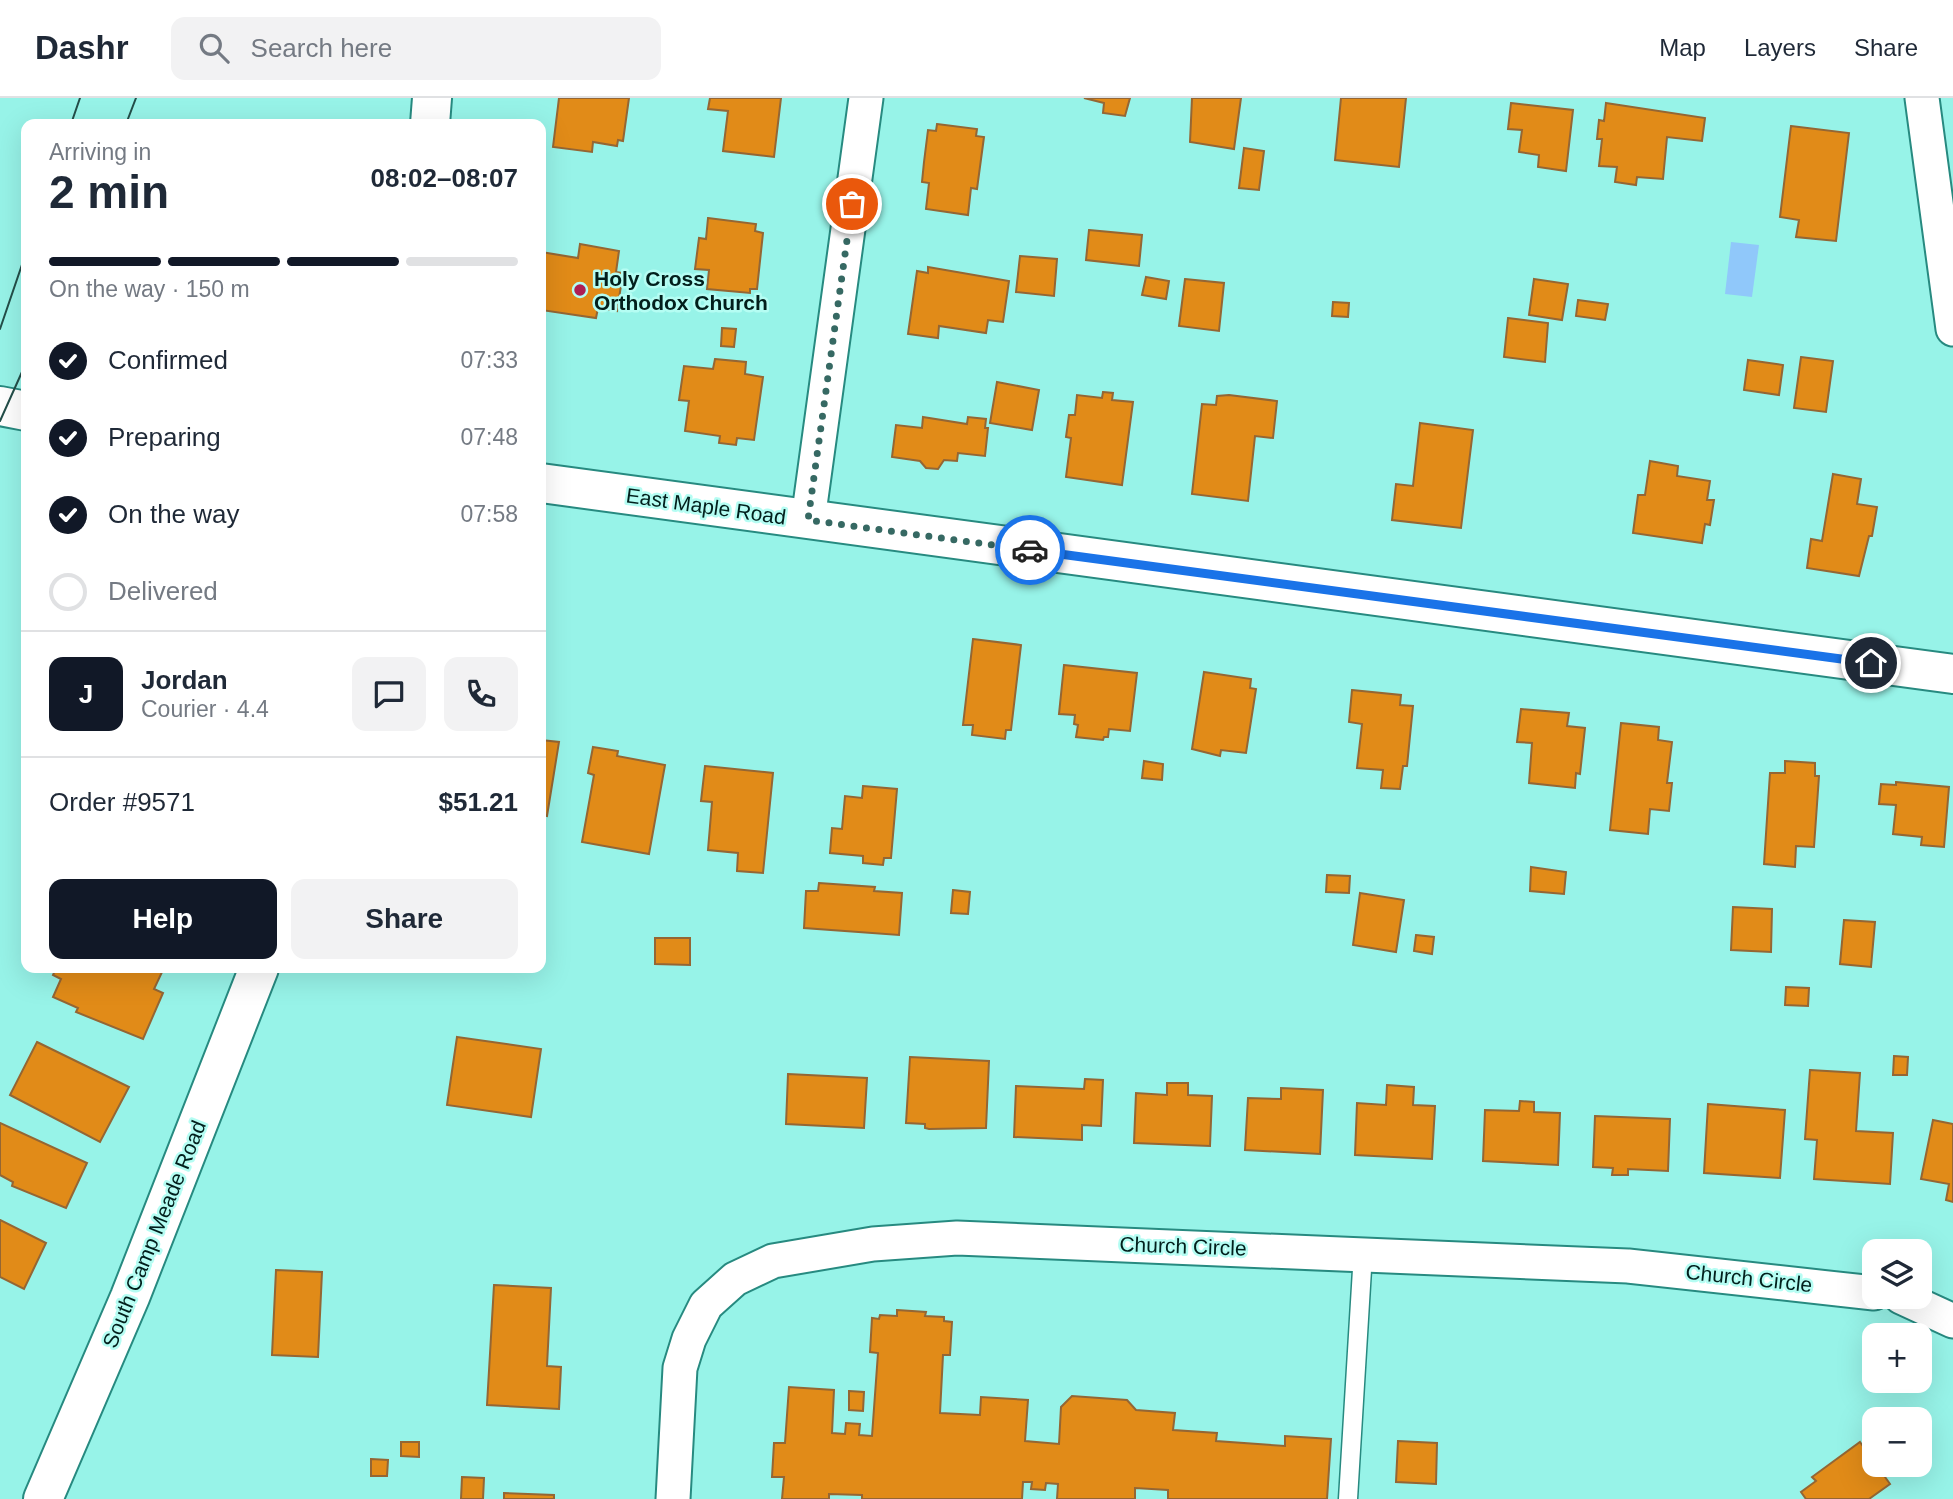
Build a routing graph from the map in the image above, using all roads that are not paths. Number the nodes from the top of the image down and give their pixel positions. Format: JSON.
{"nodes":[{"id":1,"x":432,"y":98,"type":"edge"},
{"id":2,"x":866,"y":98,"type":"edge"},
{"id":3,"x":1922,"y":98,"type":"edge"},
{"id":4,"x":430,"y":119,"type":"edge"},
{"id":5,"x":1944,"y":190,"type":"edge"},
{"id":6,"x":1953,"y":329,"type":"edge"},
{"id":7,"x":0,"y":407,"type":"edge"},
{"id":8,"x":21,"y":410,"type":"edge"},
{"id":9,"x":546,"y":485,"type":"edge"},
{"id":10,"x":808,"y":520,"type":"junction"},
{"id":11,"x":1953,"y":674,"type":"edge"},
{"id":12,"x":257,"y":973,"type":"edge"},
{"id":13,"x":1363,"y":1253,"type":"junction"},
{"id":14,"x":1862,"y":1292,"type":"edge"},
{"id":15,"x":1926,"y":1309,"type":"edge"},
{"id":16,"x":1953,"y":1321,"type":"edge"},
{"id":17,"x":43,"y":1499,"type":"edge"},
{"id":18,"x":673,"y":1499,"type":"edge"},
{"id":19,"x":1348,"y":1499,"type":"edge"}],
"edges":[{"from":1,"to":4,"type":"main road"},
{"from":2,"to":10,"type":"street"},
{"from":3,"to":5,"type":"street"},
{"from":5,"to":6,"type":"street"},
{"from":7,"to":8,"type":"main road"},
{"from":9,"to":10,"type":"main road","name":"East Maple Road"},
{"from":10,"to":11,"type":"main road","name":"East Maple Road"},
{"from":12,"to":17,"type":"main road","name":"South Camp Meade Road"},
{"from":13,"to":14,"type":"street","name":"Church Circle"},
{"from":13,"to":18,"type":"street","name":"Church Circle"},
{"from":13,"to":19,"type":"lane"},
{"from":15,"to":16,"type":"street"}]}
